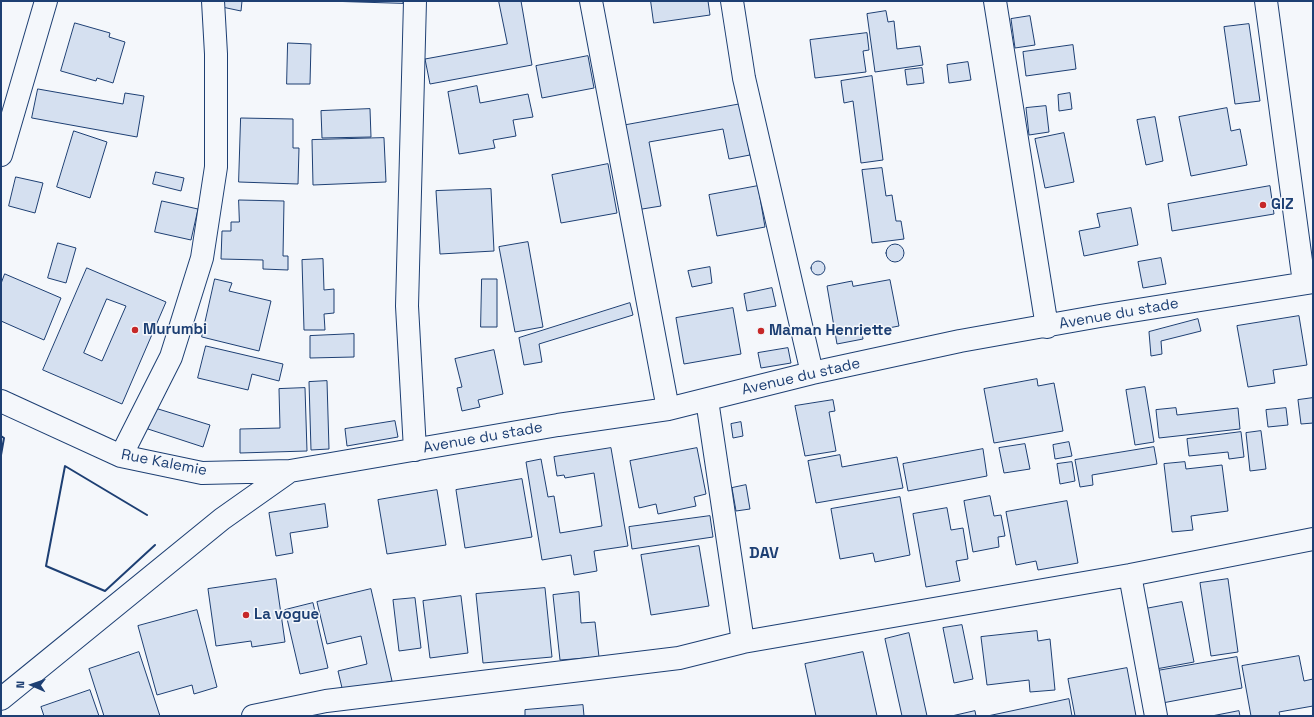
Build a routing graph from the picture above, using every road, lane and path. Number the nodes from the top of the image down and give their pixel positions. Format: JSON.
{"nodes":[{"id":1,"x":46,"y":1,"type":"edge"},
{"id":2,"x":213,"y":1,"type":"edge"},
{"id":3,"x":415,"y":1,"type":"edge"},
{"id":4,"x":591,"y":1,"type":"edge"},
{"id":5,"x":732,"y":1,"type":"edge"},
{"id":6,"x":995,"y":1,"type":"edge"},
{"id":7,"x":1266,"y":1,"type":"edge"},
{"id":8,"x":1,"y":154,"type":"edge"},
{"id":9,"x":1308,"y":282,"type":"edge"},
{"id":10,"x":1047,"y":327,"type":"junction"},
{"id":11,"x":812,"y":373,"type":"junction"},
{"id":12,"x":707,"y":400,"type":"junction"},
{"id":13,"x":1,"y":401,"type":"edge"},
{"id":14,"x":668,"y":409,"type":"junction"},
{"id":15,"x":415,"y":450,"type":"junction"},
{"id":16,"x":121,"y":456,"type":"junction"},
{"id":17,"x":290,"y":471,"type":"junction"},
{"id":18,"x":1313,"y":539,"type":"edge"},
{"id":19,"x":1130,"y":575,"type":"junction"},
{"id":20,"x":743,"y":642,"type":"junction"},
{"id":21,"x":1,"y":699,"type":"edge"},
{"id":22,"x":253,"y":716,"type":"edge"},
{"id":23,"x":1156,"y":716,"type":"edge"}],
"edges":[{"from":1,"to":8,"type":"street"},
{"from":2,"to":16,"type":"street"},
{"from":3,"to":15,"type":"street"},
{"from":4,"to":14,"type":"street"},
{"from":5,"to":11,"type":"street"},
{"from":6,"to":10,"type":"street"},
{"from":7,"to":9,"type":"street"},
{"from":9,"to":10,"type":"street","name":"Avenue du stade"},
{"from":10,"to":11,"type":"street","name":"Avenue du stade"},
{"from":11,"to":12,"type":"street","name":"Avenue du stade"},
{"from":12,"to":14,"type":"street","name":"Avenue du stade"},
{"from":12,"to":20,"type":"street"},
{"from":13,"to":16,"type":"street","name":"Rue Kalemie"},
{"from":14,"to":15,"type":"street","name":"Avenue du stade"},
{"from":15,"to":17,"type":"street","name":"Avenue du stade"},
{"from":16,"to":17,"type":"street","name":"Rue Kalemie"},
{"from":17,"to":21,"type":"street"},
{"from":18,"to":19,"type":"street"},
{"from":19,"to":20,"type":"street"},
{"from":19,"to":23,"type":"street"},
{"from":20,"to":22,"type":"street"}]}
